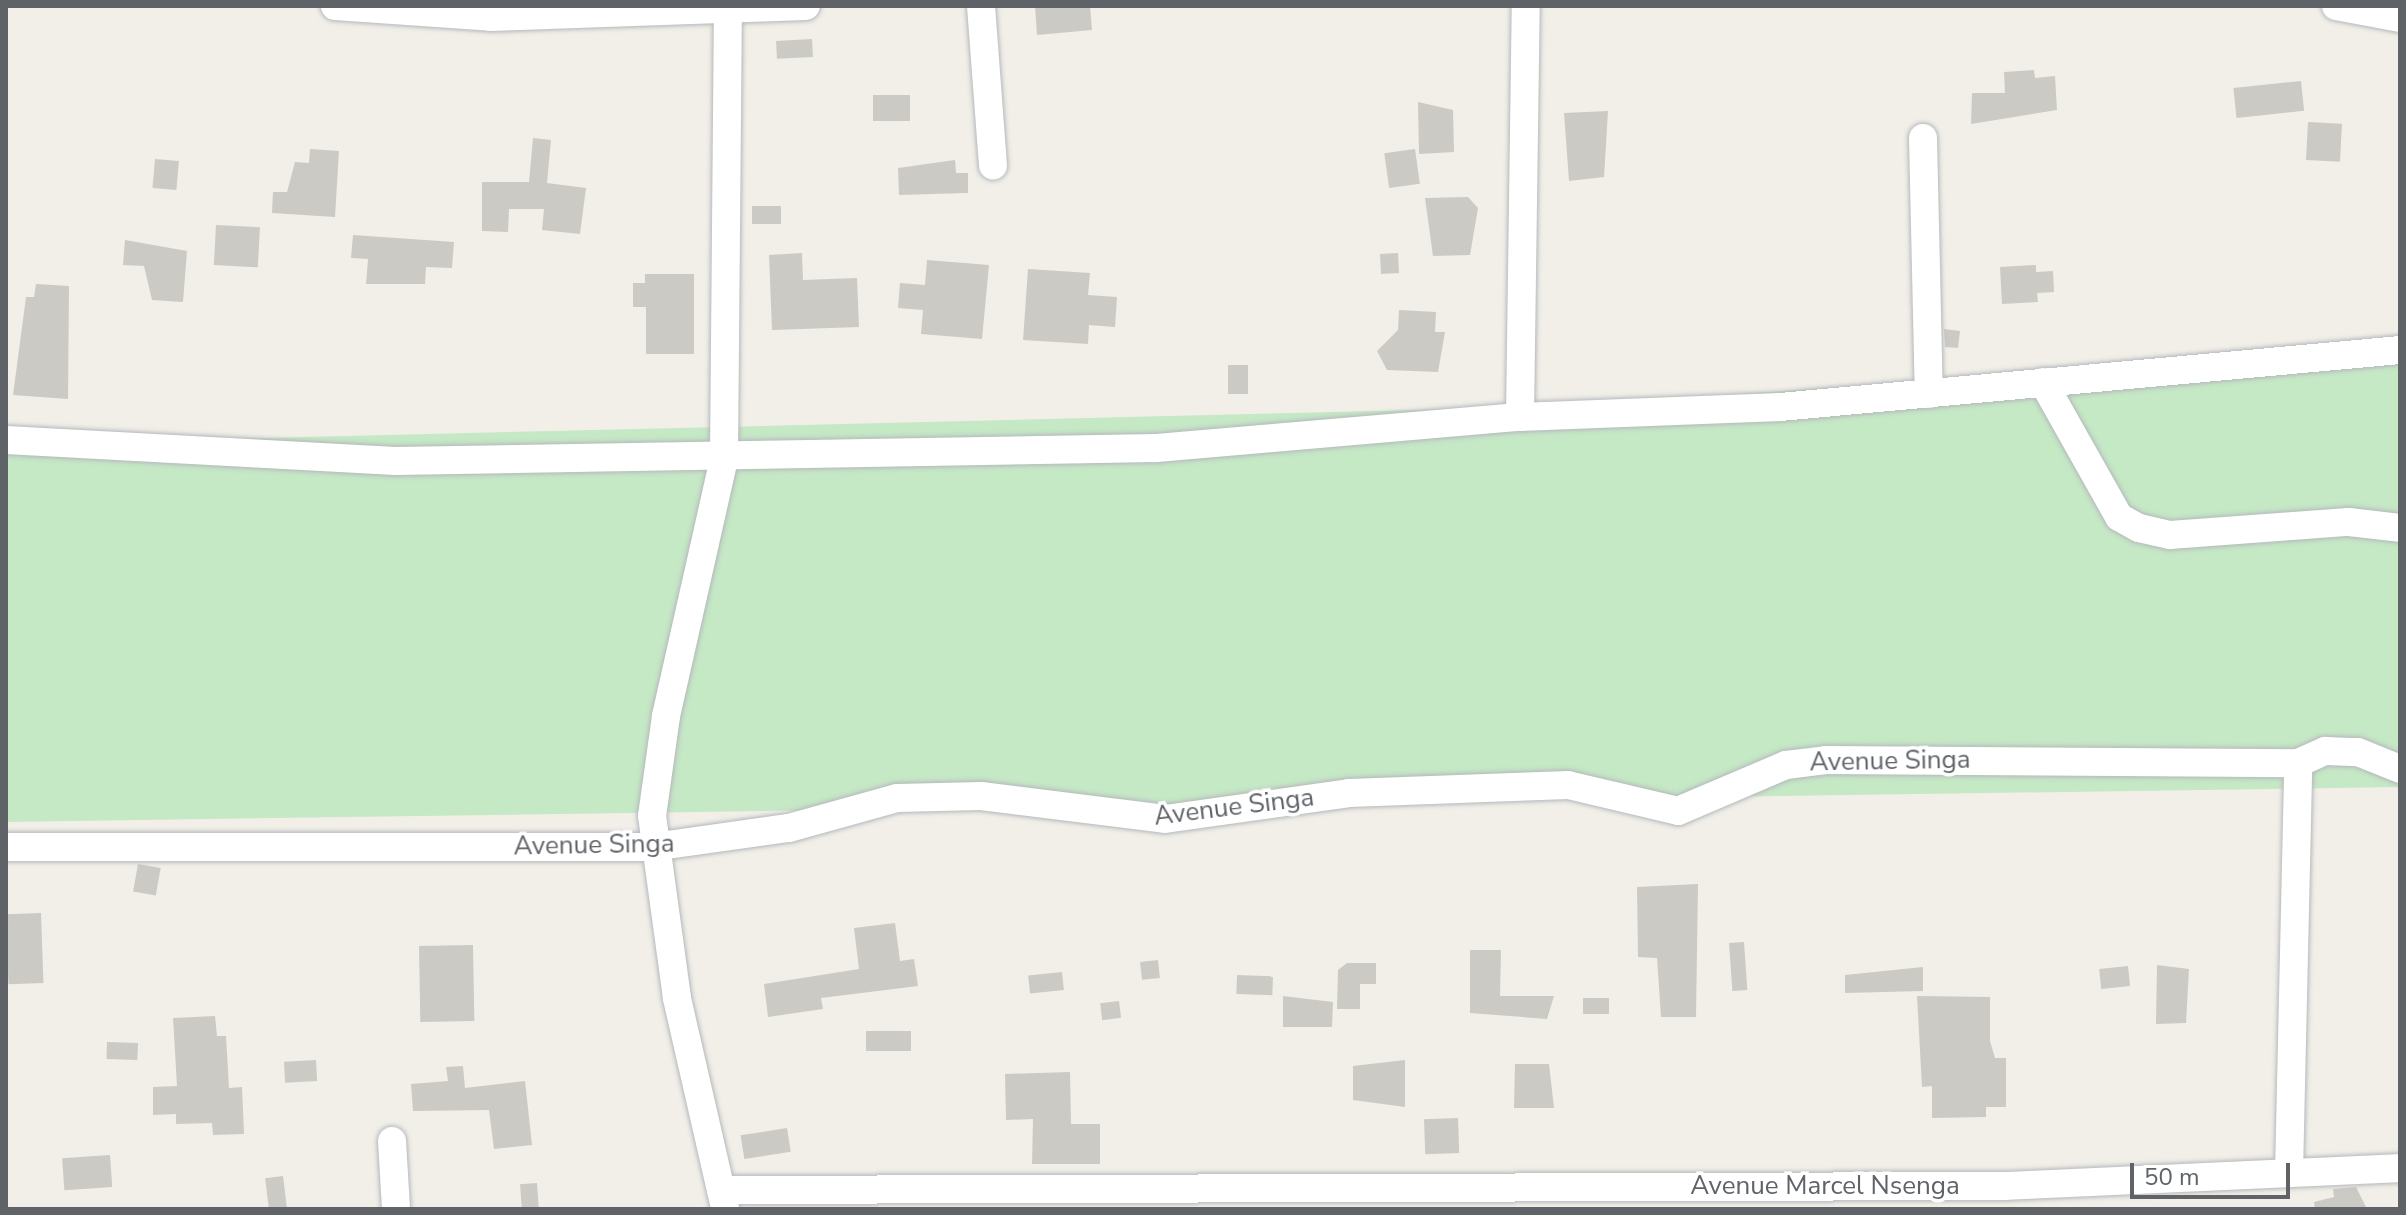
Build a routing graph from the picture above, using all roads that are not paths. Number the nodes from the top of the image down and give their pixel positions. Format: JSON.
{"nodes":[{"id":1,"x":335,"y":6,"type":"edge"},
{"id":2,"x":806,"y":6,"type":"edge"},
{"id":3,"x":981,"y":6,"type":"edge"},
{"id":4,"x":1526,"y":6,"type":"edge"},
{"id":5,"x":2336,"y":6,"type":"edge"},
{"id":6,"x":642,"y":11,"type":"edge"},
{"id":7,"x":728,"y":13,"type":"junction"},
{"id":8,"x":2400,"y":18,"type":"edge"},
{"id":9,"x":1923,"y":138,"type":"dead end"},
{"id":10,"x":993,"y":166,"type":"dead end"},
{"id":11,"x":2400,"y":350,"type":"edge"},
{"id":12,"x":2043,"y":382,"type":"junction"},
{"id":13,"x":1929,"y":394,"type":"junction"},
{"id":14,"x":1520,"y":417,"type":"junction"},
{"id":15,"x":6,"y":440,"type":"edge"},
{"id":16,"x":724,"y":458,"type":"junction"},
{"id":17,"x":2400,"y":528,"type":"edge"},
{"id":18,"x":2298,"y":763,"type":"junction"},
{"id":19,"x":2400,"y":769,"type":"edge"},
{"id":20,"x":6,"y":847,"type":"edge"},
{"id":21,"x":653,"y":847,"type":"junction"},
{"id":22,"x":392,"y":1141,"type":"dead end"},
{"id":23,"x":2400,"y":1168,"type":"edge"},
{"id":24,"x":2289,"y":1173,"type":"junction"},
{"id":25,"x":723,"y":1200,"type":"edge"},
{"id":26,"x":396,"y":1209,"type":"edge"}],
"edges":[{"from":1,"to":6,"type":"street"},
{"from":2,"to":7,"type":"street"},
{"from":3,"to":10,"type":"street"},
{"from":4,"to":14,"type":"street"},
{"from":5,"to":8,"type":"street"},
{"from":6,"to":7,"type":"street"},
{"from":7,"to":16,"type":"street"},
{"from":9,"to":13,"type":"street"},
{"from":11,"to":12,"type":"street"},
{"from":12,"to":13,"type":"street"},
{"from":12,"to":17,"type":"street"},
{"from":13,"to":14,"type":"street"},
{"from":14,"to":16,"type":"street"},
{"from":15,"to":16,"type":"street"},
{"from":16,"to":21,"type":"street"},
{"from":18,"to":19,"type":"street","name":"Avenue Singa"},
{"from":18,"to":21,"type":"street","name":"Avenue Singa"},
{"from":18,"to":24,"type":"street"},
{"from":20,"to":21,"type":"street","name":"Avenue Singa"},
{"from":21,"to":25,"type":"street"},
{"from":22,"to":26,"type":"street"},
{"from":23,"to":24,"type":"street","name":"Avenue Marcel Nsenga"},
{"from":24,"to":25,"type":"street","name":"Avenue Marcel Nsenga"}]}
